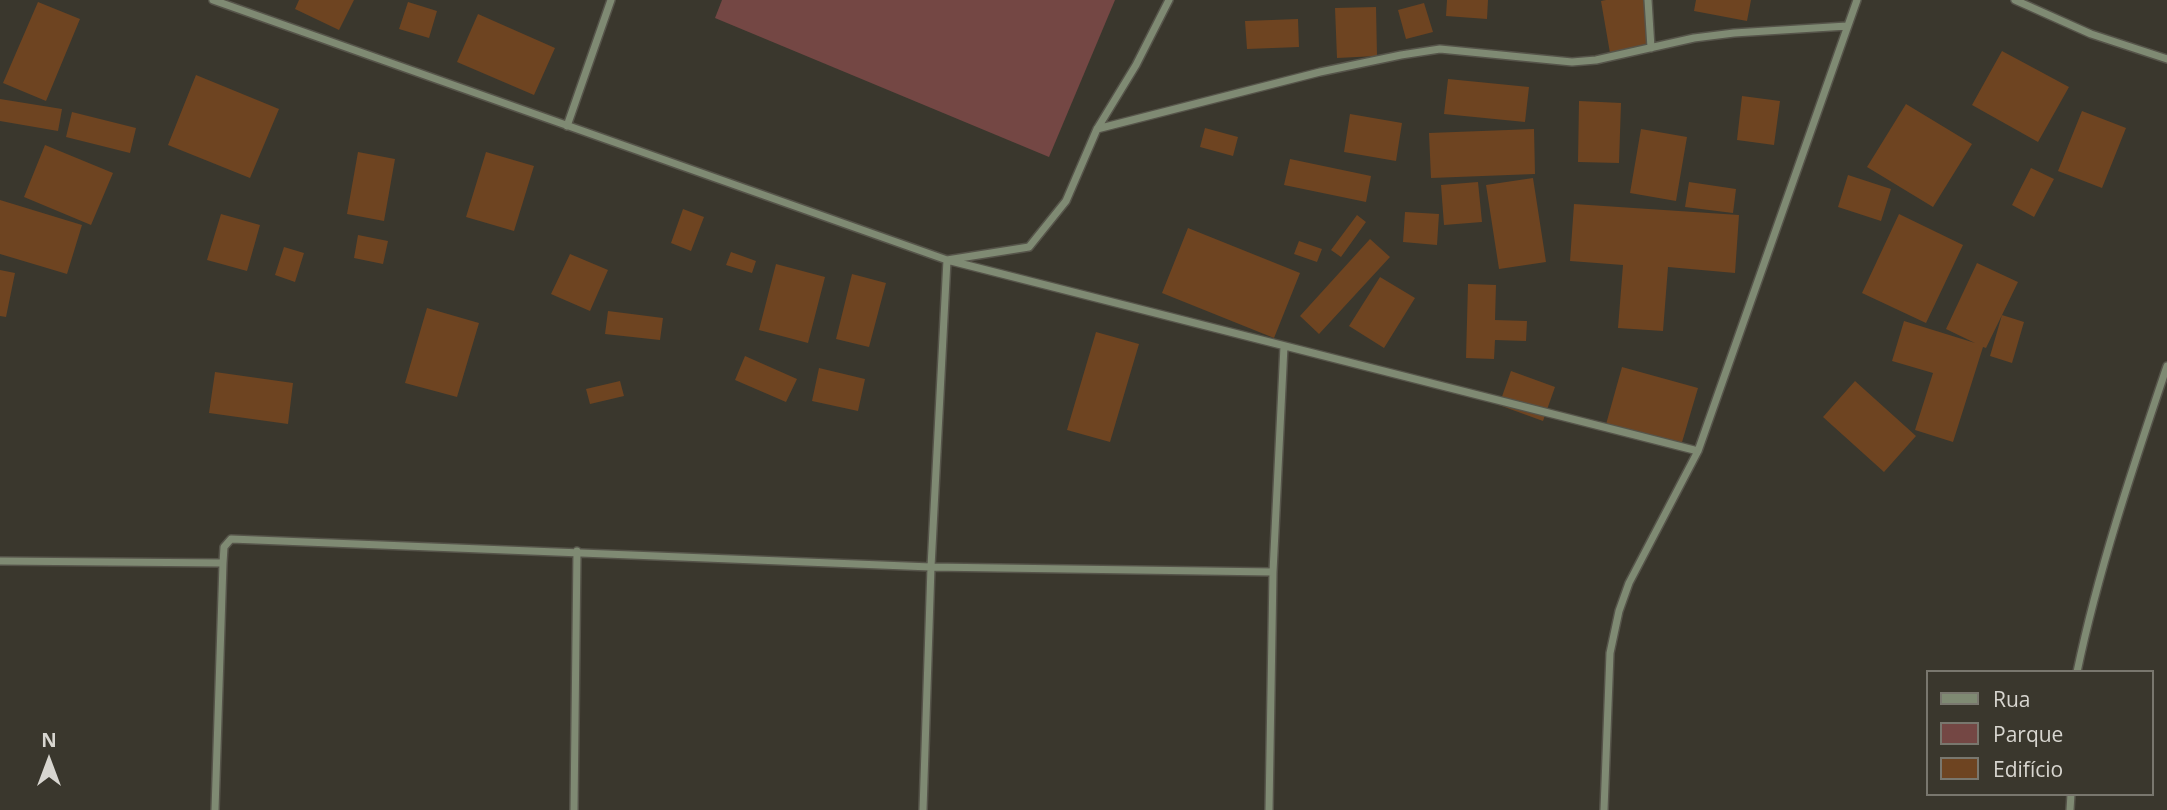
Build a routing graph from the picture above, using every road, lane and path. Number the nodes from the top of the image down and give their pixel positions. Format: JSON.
{"nodes":[{"id":1,"x":212,"y":0,"type":"edge"},
{"id":2,"x":611,"y":0,"type":"edge"},
{"id":3,"x":1169,"y":0,"type":"edge"},
{"id":4,"x":1648,"y":0,"type":"edge"},
{"id":5,"x":1857,"y":0,"type":"edge"},
{"id":6,"x":2015,"y":0,"type":"edge"},
{"id":7,"x":228,"y":2,"type":"edge"},
{"id":8,"x":1847,"y":26,"type":"junction"},
{"id":9,"x":1651,"y":48,"type":"junction"},
{"id":10,"x":2167,"y":59,"type":"edge"},
{"id":11,"x":568,"y":126,"type":"junction"},
{"id":12,"x":1097,"y":129,"type":"junction"},
{"id":13,"x":947,"y":260,"type":"junction"},
{"id":14,"x":1284,"y":346,"type":"junction"},
{"id":15,"x":2167,"y":366,"type":"edge"},
{"id":16,"x":1698,"y":451,"type":"junction"},
{"id":17,"x":577,"y":551,"type":"junction"},
{"id":18,"x":0,"y":561,"type":"edge"},
{"id":19,"x":223,"y":563,"type":"junction"},
{"id":20,"x":931,"y":567,"type":"junction"},
{"id":21,"x":1273,"y":572,"type":"junction"},
{"id":22,"x":2077,"y":670,"type":"edge"},
{"id":23,"x":215,"y":810,"type":"edge"},
{"id":24,"x":574,"y":810,"type":"edge"},
{"id":25,"x":923,"y":810,"type":"edge"},
{"id":26,"x":1269,"y":810,"type":"edge"},
{"id":27,"x":1604,"y":810,"type":"edge"}],
"edges":[{"from":1,"to":7,"type":"street"},
{"from":2,"to":11,"type":"street"},
{"from":3,"to":12,"type":"street"},
{"from":4,"to":9,"type":"street"},
{"from":5,"to":8,"type":"street"},
{"from":6,"to":10,"type":"street"},
{"from":7,"to":11,"type":"street"},
{"from":8,"to":9,"type":"street"},
{"from":8,"to":16,"type":"street"},
{"from":9,"to":12,"type":"street"},
{"from":11,"to":13,"type":"street"},
{"from":12,"to":13,"type":"street"},
{"from":13,"to":14,"type":"street"},
{"from":13,"to":20,"type":"street"},
{"from":14,"to":16,"type":"street"},
{"from":14,"to":21,"type":"street"},
{"from":15,"to":22,"type":"street"},
{"from":16,"to":27,"type":"street"},
{"from":17,"to":19,"type":"street"},
{"from":17,"to":20,"type":"street"},
{"from":17,"to":24,"type":"street"},
{"from":18,"to":19,"type":"street"},
{"from":19,"to":23,"type":"street"},
{"from":20,"to":21,"type":"street"},
{"from":20,"to":25,"type":"street"},
{"from":21,"to":26,"type":"street"}]}
